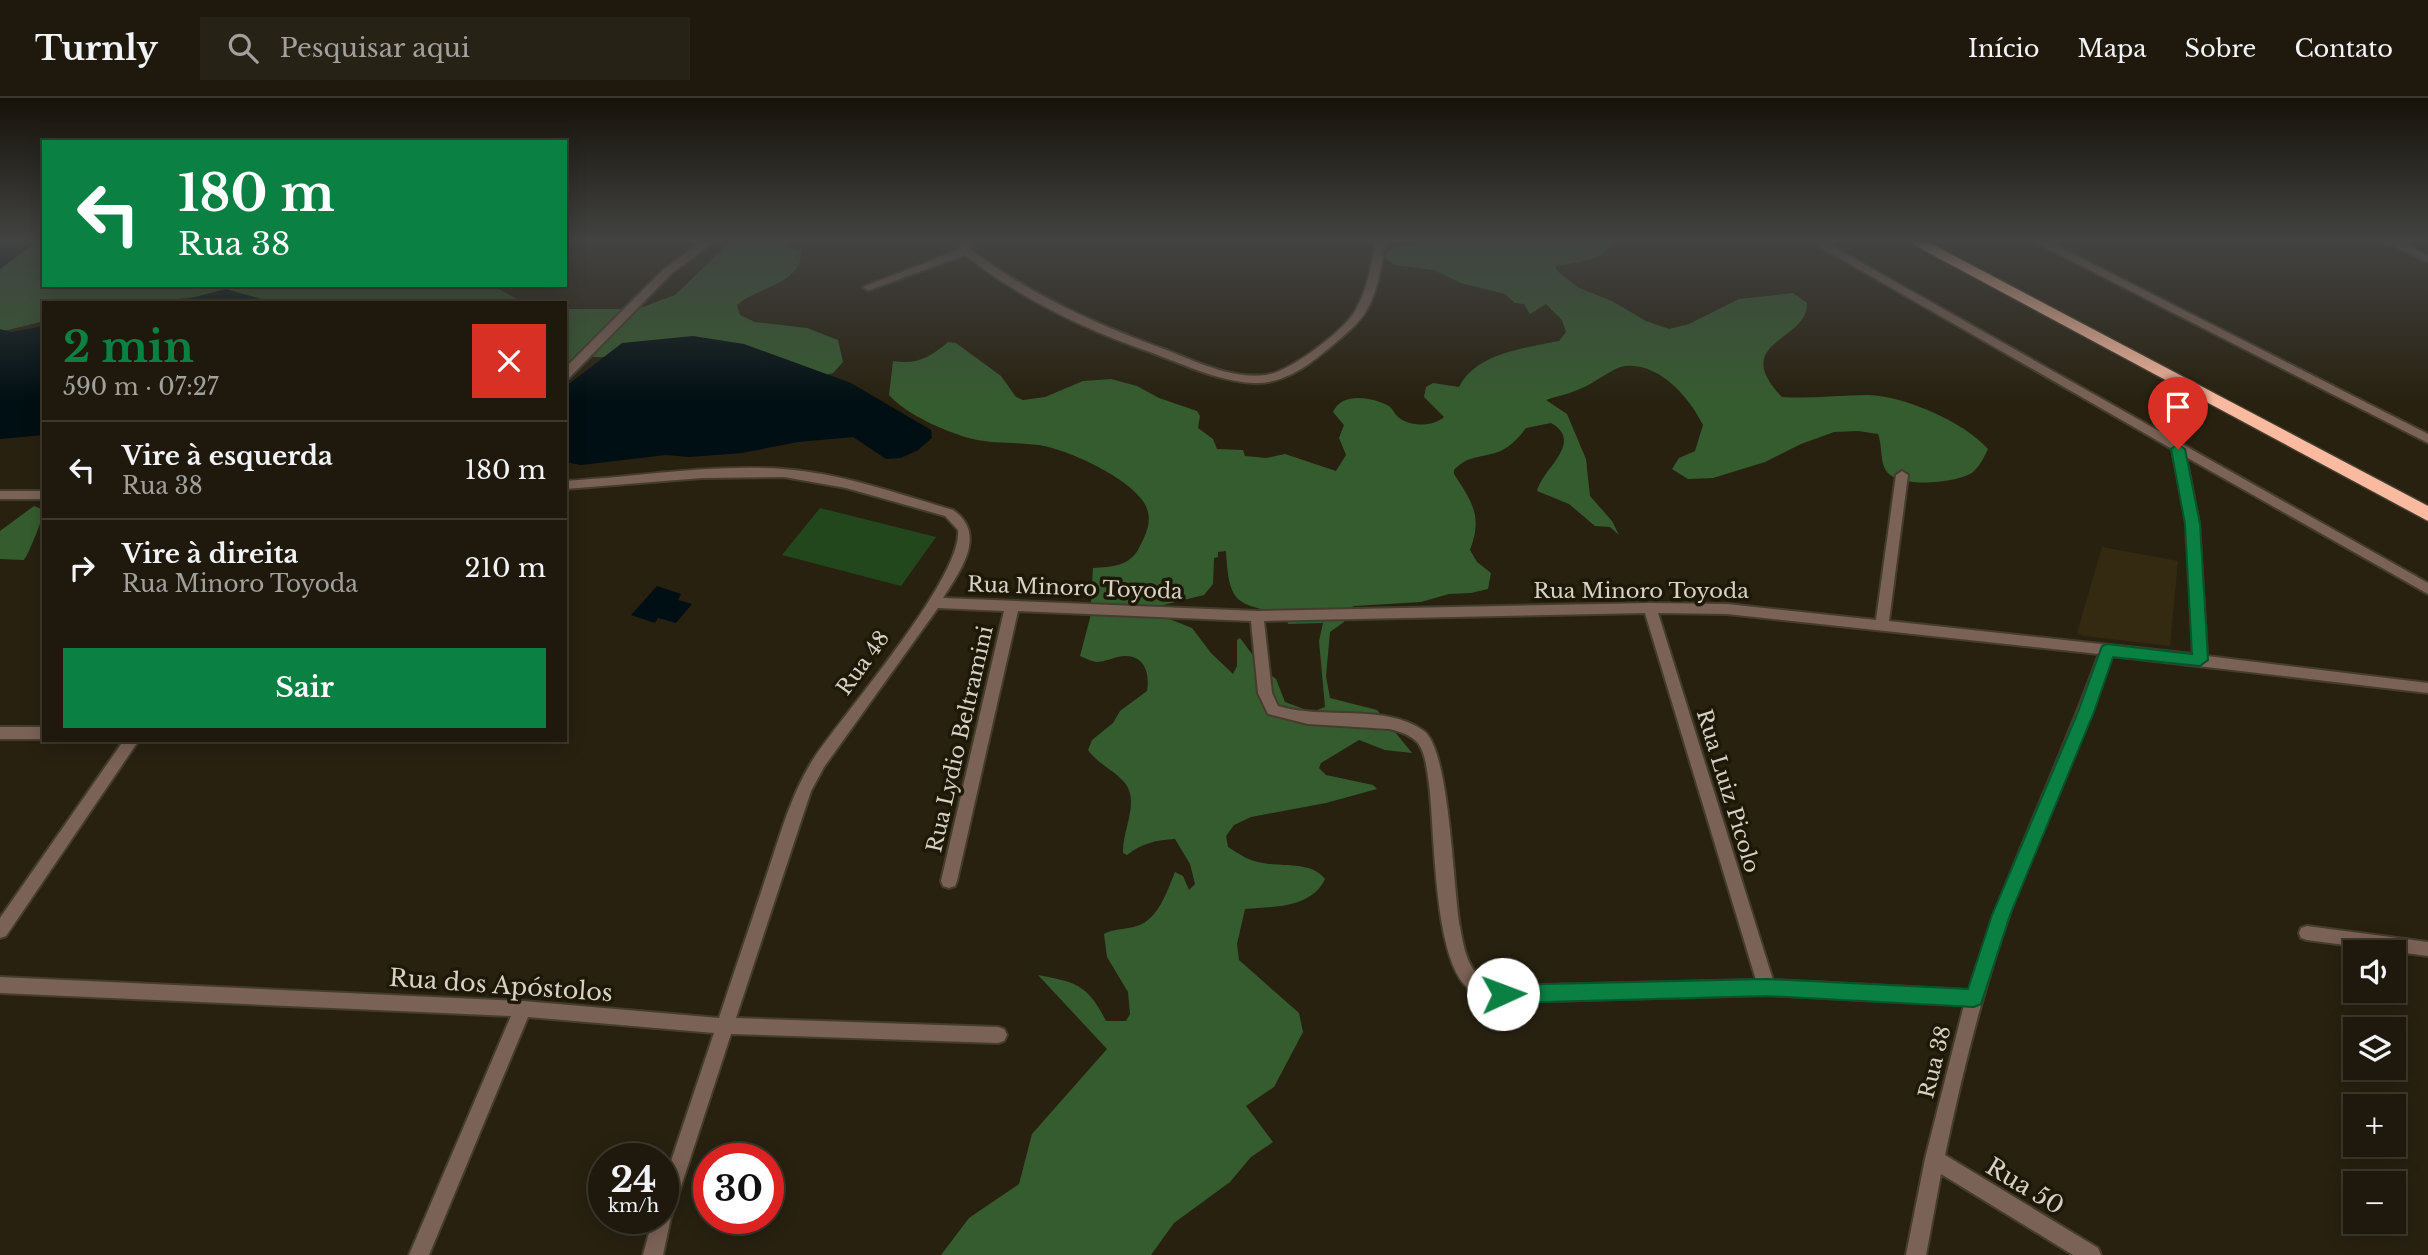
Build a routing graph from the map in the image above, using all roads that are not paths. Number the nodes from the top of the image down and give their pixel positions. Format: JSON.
{"nodes":[{"id":1,"x":647,"y":294,"type":"edge"},
{"id":2,"x":1028,"y":294,"type":"edge"},
{"id":3,"x":1367,"y":294,"type":"edge"},
{"id":4,"x":1907,"y":294,"type":"edge"},
{"id":5,"x":2014,"y":294,"type":"edge"},
{"id":6,"x":2042,"y":294,"type":"edge"},
{"id":7,"x":2142,"y":294,"type":"edge"},
{"id":8,"x":567,"y":373,"type":"edge"},
{"id":9,"x":2428,"y":439,"type":"edge"},
{"id":10,"x":2178,"y":449,"type":"junction"},
{"id":11,"x":1902,"y":475,"type":"dead end"},
{"id":12,"x":567,"y":485,"type":"edge"},
{"id":13,"x":0,"y":495,"type":"edge"},
{"id":14,"x":42,"y":495,"type":"edge"},
{"id":15,"x":2428,"y":499,"type":"edge"},
{"id":16,"x":2428,"y":514,"type":"edge"},
{"id":17,"x":2428,"y":589,"type":"edge"},
{"id":18,"x":934,"y":603,"type":"junction"},
{"id":19,"x":1012,"y":607,"type":"junction"},
{"id":20,"x":1650,"y":608,"type":"junction"},
{"id":21,"x":1257,"y":616,"type":"junction"},
{"id":22,"x":1882,"y":626,"type":"junction"},
{"id":23,"x":2107,"y":650,"type":"junction"},
{"id":24,"x":2200,"y":660,"type":"junction"},
{"id":25,"x":2428,"y":688,"type":"edge"},
{"id":26,"x":0,"y":733,"type":"edge"},
{"id":27,"x":42,"y":733,"type":"edge"},
{"id":28,"x":131,"y":742,"type":"edge"},
{"id":29,"x":949,"y":881,"type":"dead end"},
{"id":30,"x":0,"y":931,"type":"edge"},
{"id":31,"x":2307,"y":933,"type":"dead end"},
{"id":32,"x":2428,"y":949,"type":"edge"},
{"id":33,"x":0,"y":985,"type":"edge"},
{"id":34,"x":1767,"y":987,"type":"junction"},
{"id":35,"x":1974,"y":998,"type":"junction"},
{"id":36,"x":523,"y":1009,"type":"junction"},
{"id":37,"x":723,"y":1026,"type":"junction"},
{"id":38,"x":998,"y":1035,"type":"dead end"},
{"id":39,"x":1934,"y":1159,"type":"junction"},
{"id":40,"x":679,"y":1165,"type":"edge"},
{"id":41,"x":658,"y":1234,"type":"edge"},
{"id":42,"x":419,"y":1255,"type":"edge"},
{"id":43,"x":653,"y":1255,"type":"edge"},
{"id":44,"x":1916,"y":1255,"type":"edge"},
{"id":45,"x":2091,"y":1255,"type":"edge"}],
"edges":[{"from":1,"to":8,"type":"street"},
{"from":2,"to":3,"type":"street"},
{"from":4,"to":10,"type":"street"},
{"from":5,"to":16,"type":"highway"},
{"from":6,"to":15,"type":"highway"},
{"from":7,"to":9,"type":"street"},
{"from":10,"to":17,"type":"street"},
{"from":10,"to":24,"type":"street"},
{"from":11,"to":22,"type":"street"},
{"from":12,"to":18,"type":"street","name":"Rua 48"},
{"from":13,"to":14,"type":"street"},
{"from":18,"to":19,"type":"street","name":"Rua Minoro Toyoda"},
{"from":18,"to":37,"type":"street","name":"Rua 48"},
{"from":19,"to":21,"type":"street","name":"Rua Minoro Toyoda"},
{"from":19,"to":29,"type":"street","name":"Rua Lydio Beltramini"},
{"from":20,"to":21,"type":"street","name":"Rua Minoro Toyoda"},
{"from":20,"to":22,"type":"street","name":"Rua Minoro Toyoda"},
{"from":20,"to":34,"type":"street","name":"Rua Luiz Picolo"},
{"from":21,"to":34,"type":"street"},
{"from":22,"to":23,"type":"street","name":"Rua Minoro Toyoda"},
{"from":23,"to":24,"type":"street","name":"Rua Minoro Toyoda"},
{"from":23,"to":35,"type":"street","name":"Rua 38"},
{"from":24,"to":25,"type":"street","name":"Rua Minoro Toyoda"},
{"from":26,"to":27,"type":"street"},
{"from":28,"to":30,"type":"street"},
{"from":31,"to":32,"type":"street"},
{"from":33,"to":36,"type":"street","name":"Rua dos Apóstolos"},
{"from":34,"to":35,"type":"street"},
{"from":35,"to":39,"type":"street","name":"Rua 38"},
{"from":36,"to":37,"type":"street","name":"Rua dos Apóstolos"},
{"from":36,"to":42,"type":"street"},
{"from":37,"to":38,"type":"street","name":"Rua dos Apóstolos"},
{"from":37,"to":40,"type":"street","name":"Rua 48"},
{"from":39,"to":44,"type":"street","name":"Rua 38"},
{"from":39,"to":45,"type":"street","name":"Rua 50"},
{"from":41,"to":43,"type":"street","name":"Rua 48"}]}
